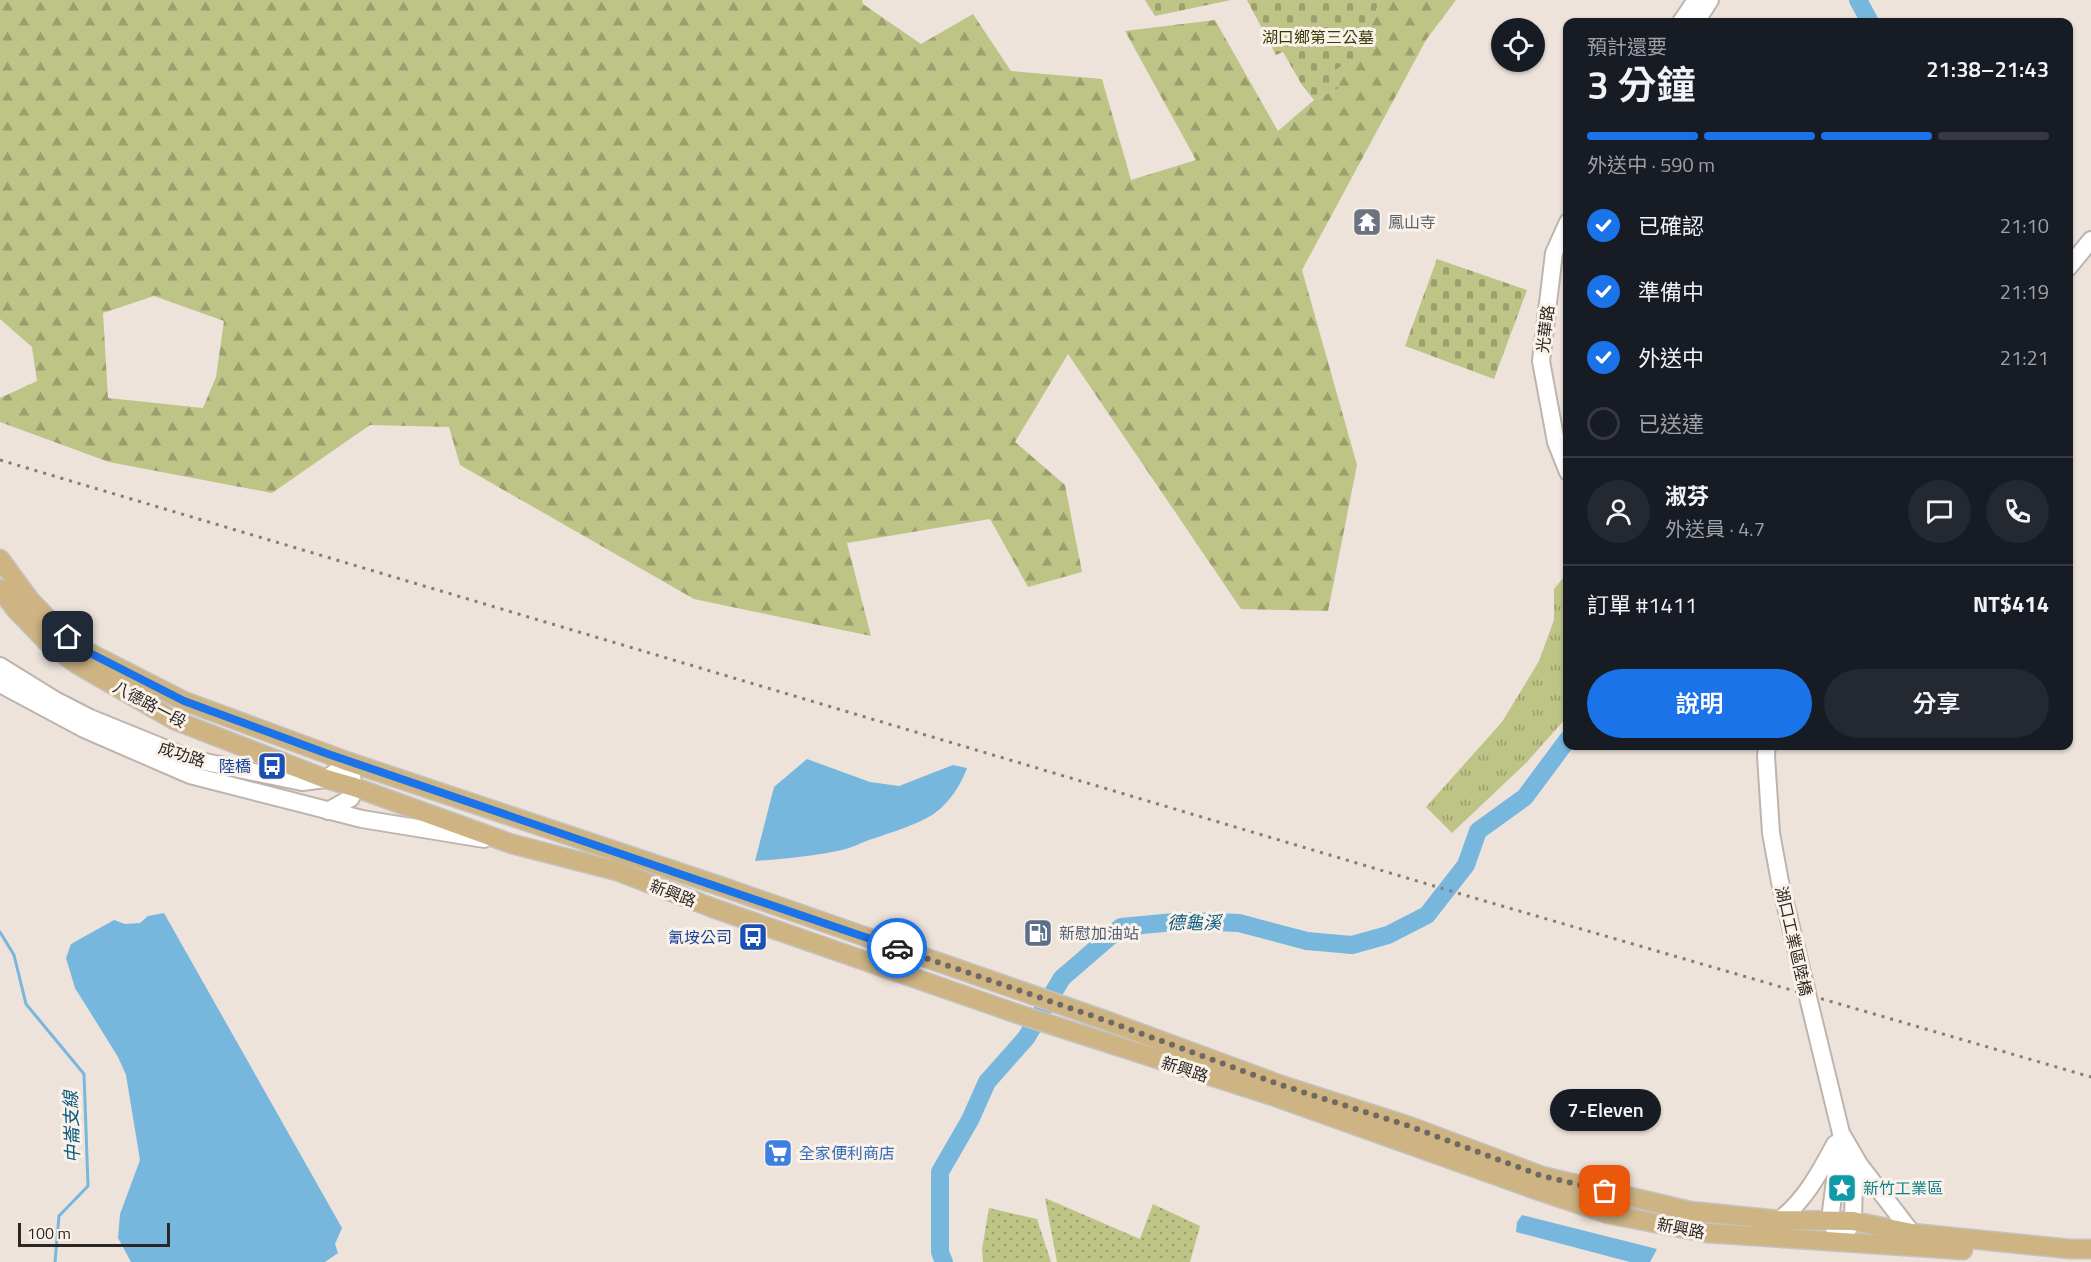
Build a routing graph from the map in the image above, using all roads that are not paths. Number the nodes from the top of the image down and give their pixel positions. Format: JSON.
{"nodes":[{"id":1,"x":1696,"y":0,"type":"edge"},
{"id":2,"x":1710,"y":0,"type":"edge"},
{"id":3,"x":1684,"y":18,"type":"edge"},
{"id":4,"x":1699,"y":18,"type":"edge"},
{"id":5,"x":1563,"y":233,"type":"edge"},
{"id":6,"x":2091,"y":240,"type":"edge"},
{"id":7,"x":1563,"y":251,"type":"edge"},
{"id":8,"x":2073,"y":262,"type":"edge"},
{"id":9,"x":1563,"y":418,"type":"edge"},
{"id":10,"x":1563,"y":460,"type":"edge"},
{"id":11,"x":0,"y":559,"type":"edge"},
{"id":12,"x":0,"y":589,"type":"edge"},
{"id":13,"x":0,"y":666,"type":"edge"},
{"id":14,"x":0,"y":684,"type":"edge"},
{"id":15,"x":1767,"y":750,"type":"edge"},
{"id":16,"x":349,"y":762,"type":"junction"},
{"id":17,"x":326,"y":779,"type":"junction"},
{"id":18,"x":354,"y":787,"type":"junction"},
{"id":19,"x":328,"y":811,"type":"junction"},
{"id":20,"x":512,"y":844,"type":"junction"},
{"id":21,"x":1841,"y":1133,"type":"junction"},
{"id":22,"x":1779,"y":1220,"type":"junction"},
{"id":23,"x":1830,"y":1220,"type":"junction"},
{"id":24,"x":1853,"y":1221,"type":"junction"},
{"id":25,"x":1912,"y":1233,"type":"junction"},
{"id":26,"x":1840,"y":1241,"type":"junction"},
{"id":27,"x":2091,"y":1249,"type":"edge"},
{"id":28,"x":2071,"y":1256,"type":"edge"},
{"id":29,"x":2091,"y":1259,"type":"edge"}],
"edges":[{"from":1,"to":3,"type":"street"},
{"from":2,"to":4,"type":"street"},
{"from":5,"to":10,"type":"street","name":"光華路"},
{"from":6,"to":8,"type":"street"},
{"from":7,"to":9,"type":"street","name":"光華路"},
{"from":11,"to":16,"type":"main road","name":"八德路一段"},
{"from":12,"to":17,"type":"main road","name":"八德路一段"},
{"from":13,"to":17,"type":"street","name":"成功路"},
{"from":14,"to":19,"type":"street","name":"成功路"},
{"from":15,"to":21,"type":"street","name":"湖口工業區陸橋","bridge":true},
{"from":16,"to":17,"type":"street"},
{"from":16,"to":18,"type":"street"},
{"from":16,"to":22,"type":"main road","name":"新興路"},
{"from":17,"to":18,"type":"main road","name":"新興路"},
{"from":18,"to":19,"type":"street"},
{"from":18,"to":20,"type":"main road","name":"新興路"},
{"from":19,"to":20,"type":"street","name":"成功路"},
{"from":20,"to":26,"type":"main road","name":"新興路"},
{"from":21,"to":22,"type":"street"},
{"from":21,"to":23,"type":"street"},
{"from":21,"to":24,"type":"street"},
{"from":21,"to":25,"type":"street"},
{"from":22,"to":23,"type":"main road","name":"新興路"},
{"from":23,"to":24,"type":"main road","name":"新興路"},
{"from":23,"to":26,"type":"street"},
{"from":24,"to":25,"type":"main road","name":"新興路"},
{"from":24,"to":26,"type":"street"},
{"from":25,"to":28,"type":"main road","name":"新興路"},
{"from":26,"to":28,"type":"main road","name":"新興路"},
{"from":27,"to":28,"type":"main road","name":"新興路"},
{"from":28,"to":29,"type":"main road","name":"新興路"}]}
